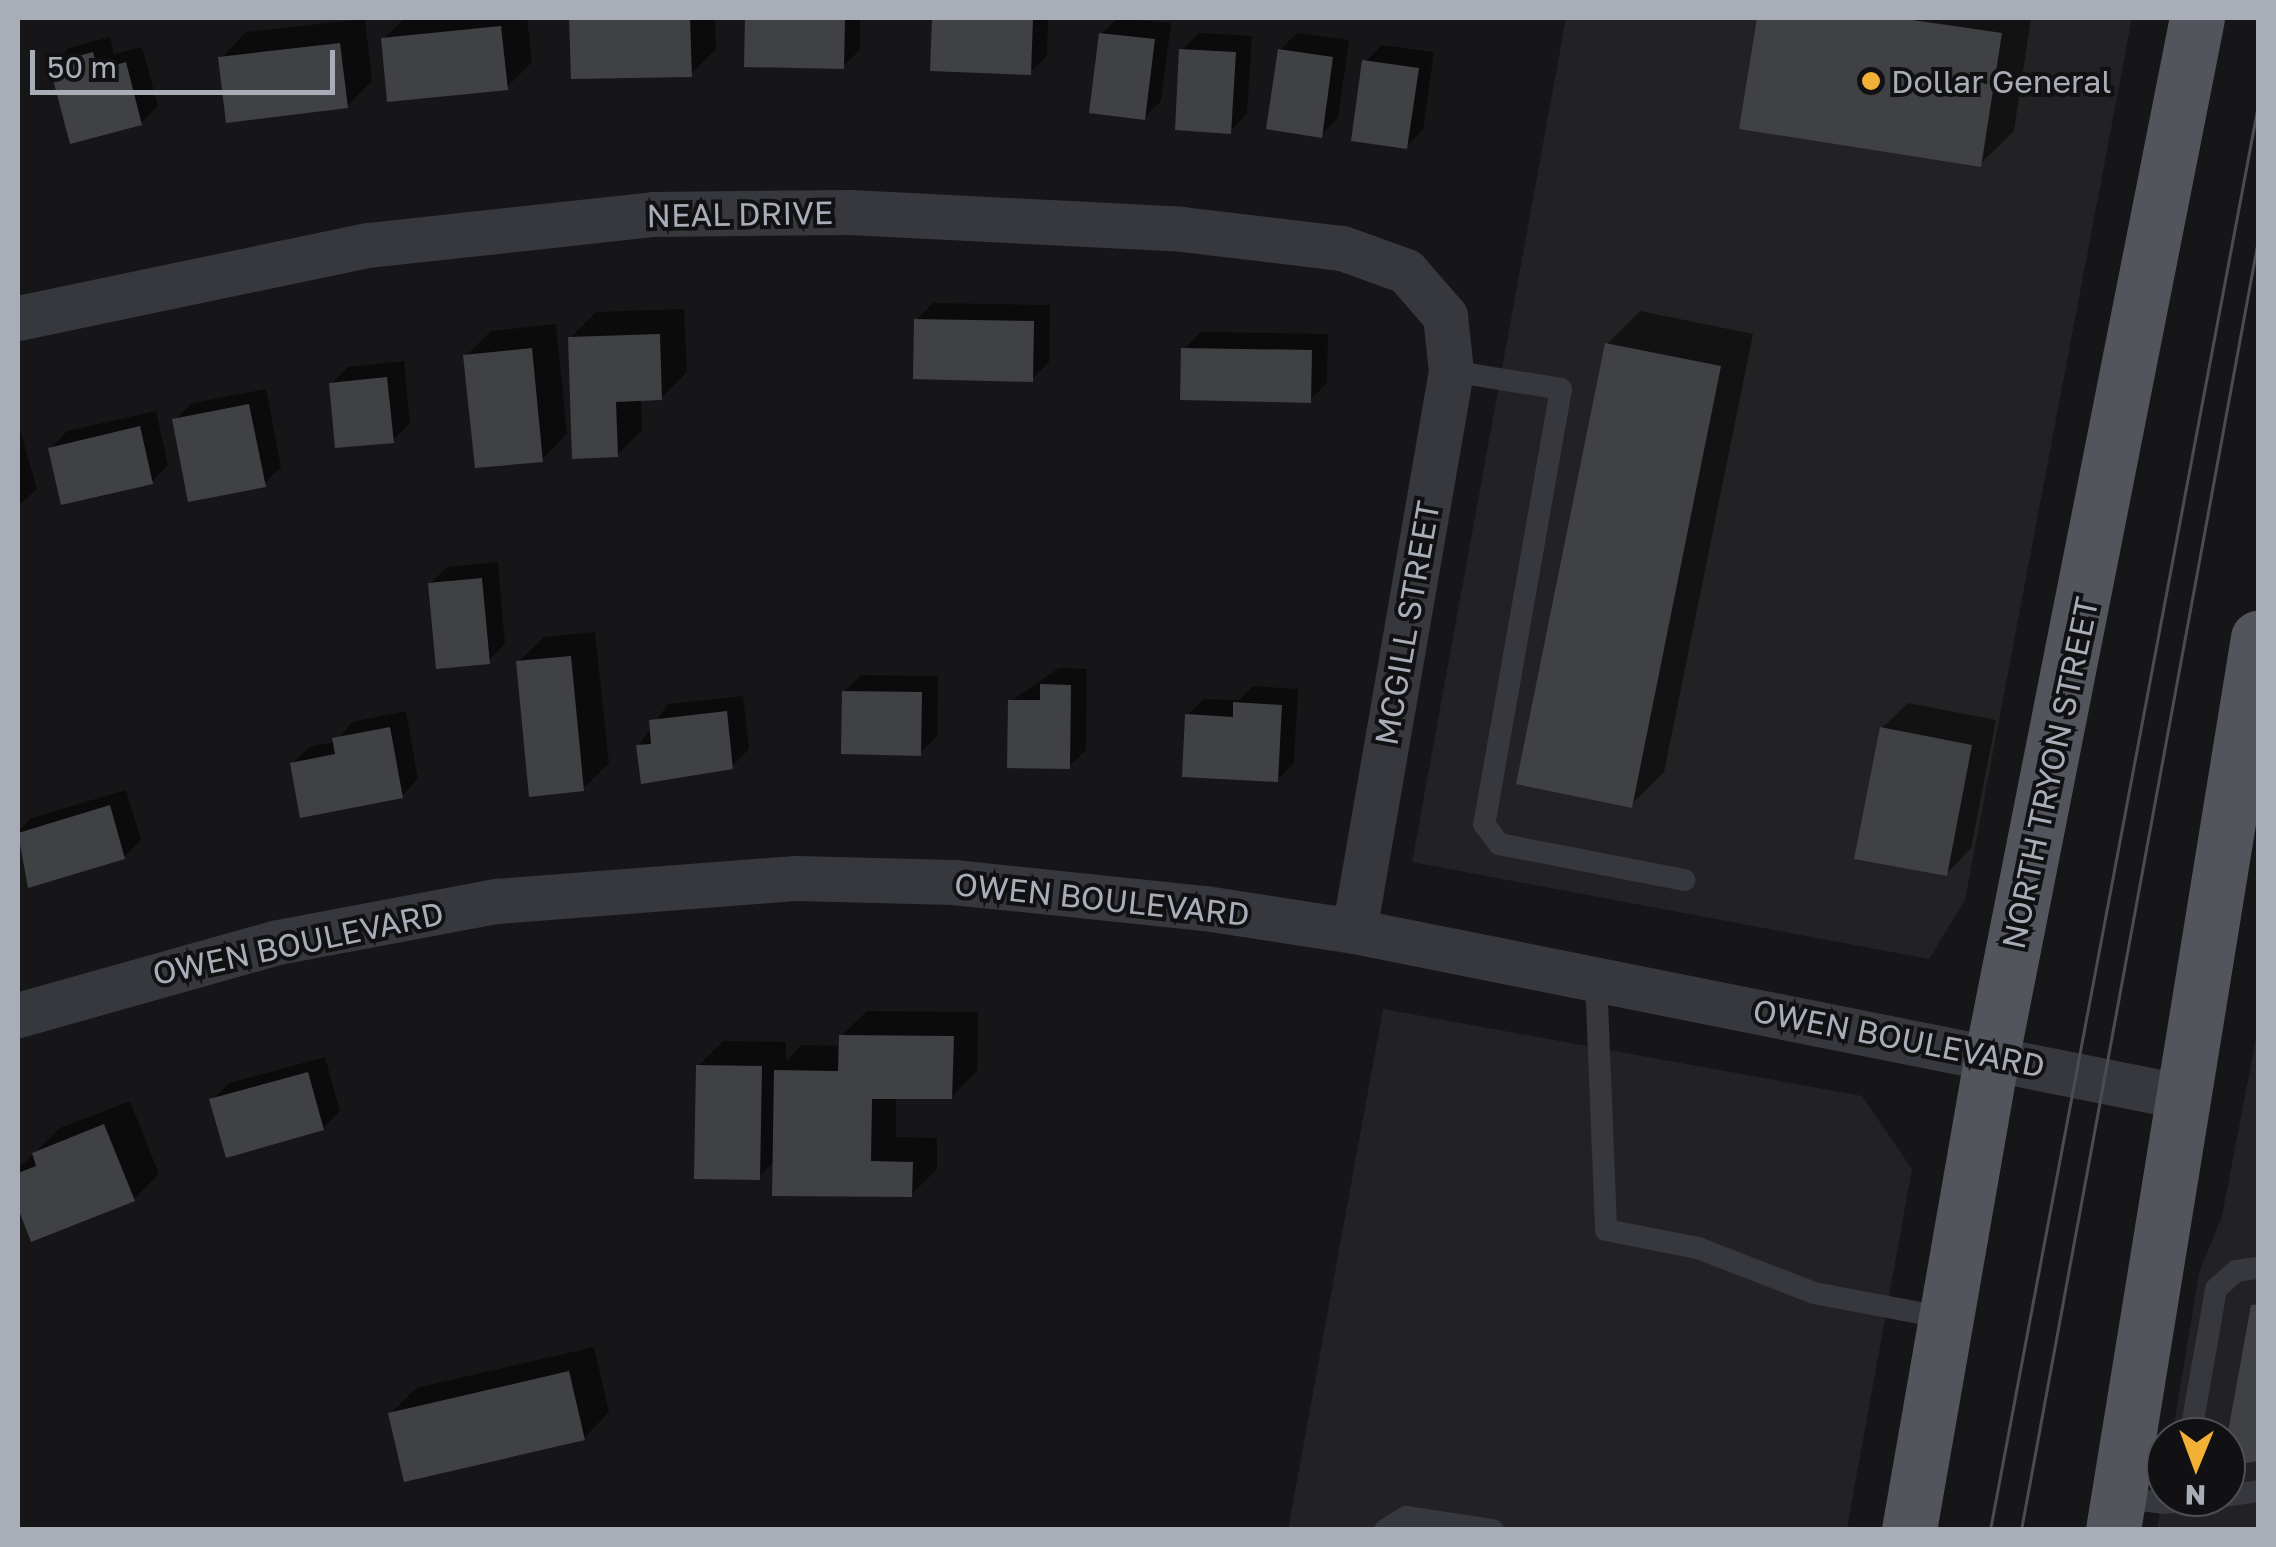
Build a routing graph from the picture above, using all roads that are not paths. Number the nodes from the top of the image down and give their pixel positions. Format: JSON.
{"nodes":[{"id":1,"x":2197,"y":18,"type":"edge"},
{"id":2,"x":1445,"y":316,"type":"joint"},
{"id":3,"x":18,"y":318,"type":"edge"},
{"id":4,"x":1451,"y":370,"type":"junction"},
{"id":5,"x":2258,"y":638,"type":"edge"},
{"id":6,"x":1685,"y":880,"type":"dead end"},
{"id":7,"x":1354,"y":931,"type":"junction"},
{"id":8,"x":1596,"y":978,"type":"junction"},
{"id":9,"x":18,"y":1015,"type":"edge"},
{"id":10,"x":1992,"y":1055,"type":"junction"},
{"id":11,"x":2184,"y":1097,"type":"junction"},
{"id":12,"x":2258,"y":1268,"type":"edge"},
{"id":13,"x":1946,"y":1318,"type":"junction"},
{"id":14,"x":2194,"y":1417,"type":"edge"},
{"id":15,"x":2146,"y":1506,"type":"edge"},
{"id":16,"x":2116,"y":1513,"type":"edge"},
{"id":17,"x":1385,"y":1530,"type":"edge"},
{"id":18,"x":1494,"y":1530,"type":"edge"},
{"id":19,"x":1909,"y":1530,"type":"edge"}],
"edges":[{"from":1,"to":10,"type":"main road","name":"NORTH TRYON STREET"},
{"from":2,"to":3,"type":"street","name":"NEAL DRIVE"},
{"from":2,"to":4,"type":"street","name":"MCGILL STREET"},
{"from":4,"to":6,"type":"lane"},
{"from":4,"to":7,"type":"street","name":"MCGILL STREET"},
{"from":5,"to":11,"type":"main road"},
{"from":7,"to":8,"type":"street","name":"OWEN BOULEVARD"},
{"from":7,"to":9,"type":"street","name":"OWEN BOULEVARD"},
{"from":8,"to":10,"type":"street","name":"OWEN BOULEVARD"},
{"from":8,"to":13,"type":"lane"},
{"from":10,"to":11,"type":"street","name":"OWEN BOULEVARD"},
{"from":10,"to":13,"type":"main road","name":"NORTH TRYON STREET"},
{"from":11,"to":16,"type":"main road"},
{"from":12,"to":14,"type":"lane"},
{"from":13,"to":19,"type":"main road","name":"NORTH TRYON STREET"},
{"from":15,"to":16,"type":"lane"},
{"from":17,"to":18,"type":"lane"}]}
